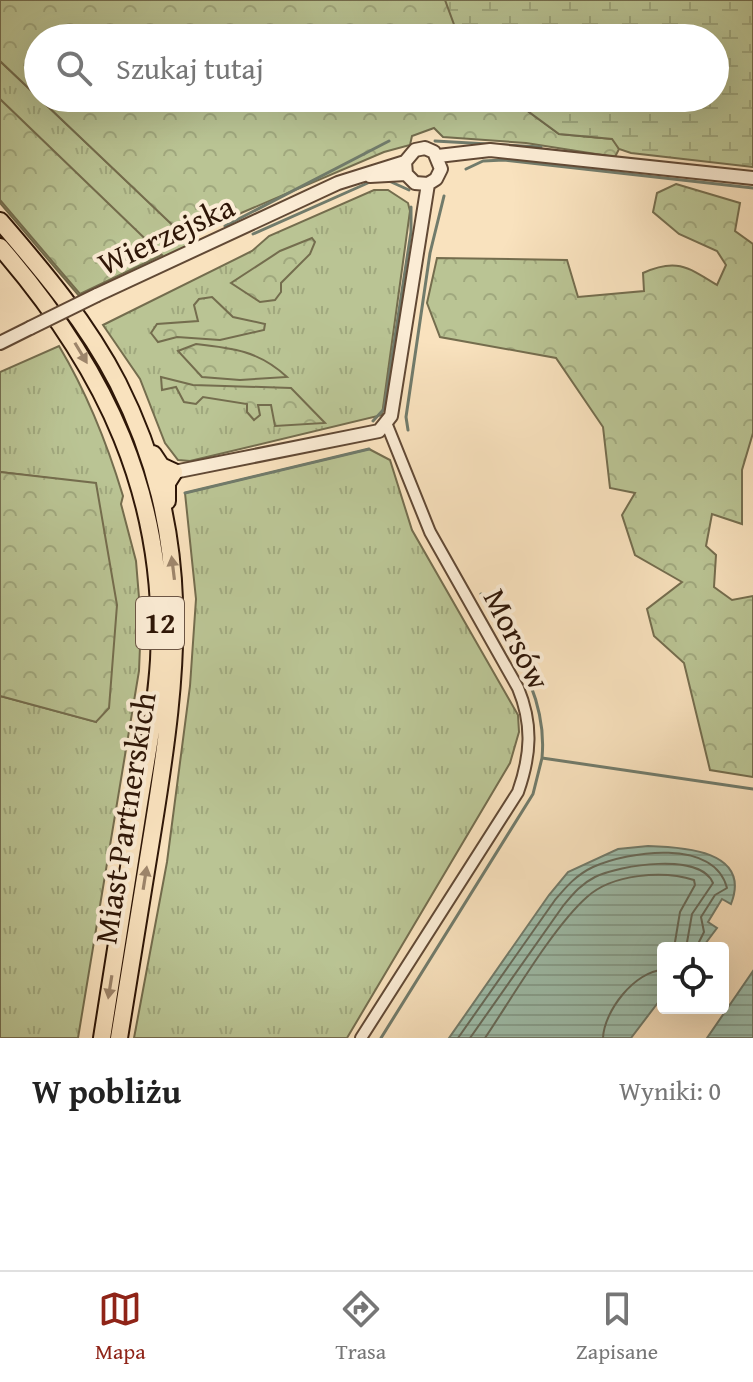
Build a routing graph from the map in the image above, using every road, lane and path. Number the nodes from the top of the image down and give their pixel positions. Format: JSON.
{"nodes":[{"id":1,"x":439,"y":163,"type":"junction"},
{"id":2,"x":413,"y":176,"type":"junction"},
{"id":3,"x":753,"y":178,"type":"edge"},
{"id":4,"x":0,"y":221,"type":"edge"},
{"id":5,"x":0,"y":247,"type":"edge"},
{"id":6,"x":0,"y":343,"type":"edge"},
{"id":7,"x":387,"y":425,"type":"junction"},
{"id":8,"x":144,"y":443,"type":"junction"},
{"id":9,"x":174,"y":472,"type":"junction"},
{"id":10,"x":165,"y":521,"type":"junction"},
{"id":11,"x":102,"y":1038,"type":"edge"},
{"id":12,"x":119,"y":1038,"type":"edge"},
{"id":13,"x":361,"y":1038,"type":"edge"}],
"edges":[{"from":1,"to":2,"type":"street"},
{"from":1,"to":2,"type":"street"},
{"from":1,"to":3,"type":"street"},
{"from":2,"to":6,"type":"street","name":"Wierzejska","bridge":true},
{"from":2,"to":7,"type":"street"},
{"from":4,"to":8,"type":"main road","name":"Miast Partnerskich","number":"12"},
{"from":5,"to":11,"type":"main road","name":"Miast Partnerskich","number":"12","one_way":true},
{"from":7,"to":9,"type":"street"},
{"from":7,"to":13,"type":"street","name":"Morsów"},
{"from":8,"to":9,"type":"main road"},
{"from":8,"to":10,"type":"main road","name":"Miast Partnerskich","number":"12"},
{"from":9,"to":10,"type":"main road"},
{"from":12,"to":10,"type":"main road","name":"Miast Partnerskich","number":"12","one_way":true}]}
